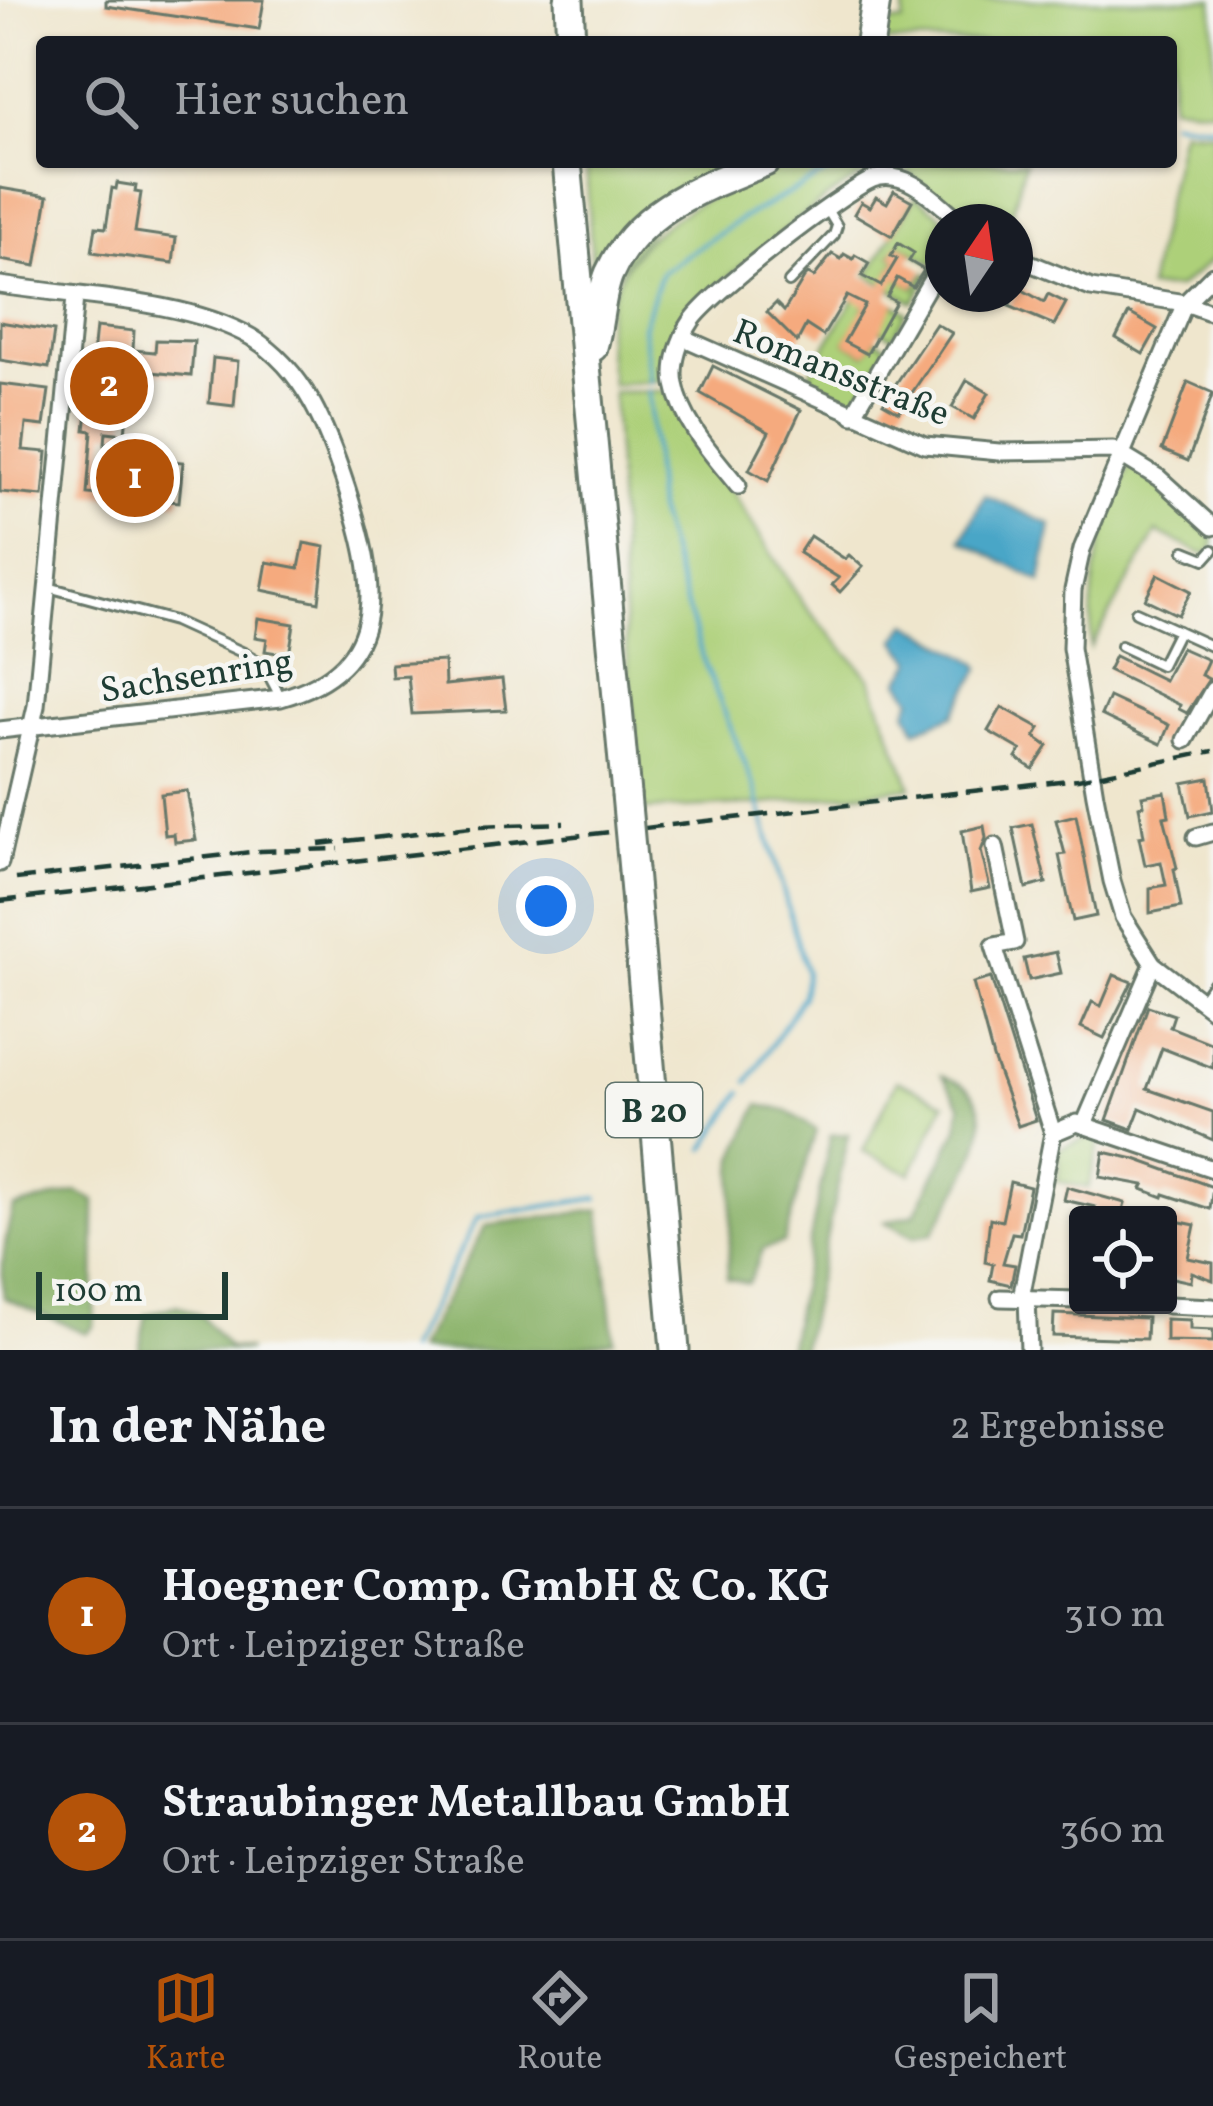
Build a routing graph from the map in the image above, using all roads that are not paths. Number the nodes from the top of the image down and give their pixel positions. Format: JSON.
{"nodes":[{"id":1,"x":565,"y":0,"type":"edge"},
{"id":2,"x":876,"y":0,"type":"edge"},
{"id":3,"x":567,"y":36,"type":"edge"},
{"id":4,"x":871,"y":36,"type":"edge"},
{"id":5,"x":568,"y":168,"type":"edge"},
{"id":6,"x":751,"y":168,"type":"edge"},
{"id":7,"x":939,"y":204,"type":"edge"},
{"id":8,"x":827,"y":210,"type":"junction"},
{"id":9,"x":1033,"y":264,"type":"edge"},
{"id":10,"x":1213,"y":275,"type":"edge"},
{"id":11,"x":789,"y":282,"type":"dead end"},
{"id":12,"x":0,"y":285,"type":"edge"},
{"id":13,"x":925,"y":291,"type":"edge"},
{"id":14,"x":75,"y":297,"type":"junction"},
{"id":15,"x":1185,"y":302,"type":"junction"},
{"id":16,"x":1213,"y":313,"type":"edge"},
{"id":17,"x":684,"y":338,"type":"junction"},
{"id":18,"x":588,"y":369,"type":"junction"},
{"id":19,"x":853,"y":415,"type":"junction"},
{"id":20,"x":1122,"y":454,"type":"junction"},
{"id":21,"x":738,"y":486,"type":"dead end"},
{"id":22,"x":1213,"y":527,"type":"edge"},
{"id":23,"x":1213,"y":550,"type":"edge"},
{"id":24,"x":1185,"y":551,"type":"dead end"},
{"id":25,"x":48,"y":587,"type":"junction"},
{"id":26,"x":1136,"y":611,"type":"dead end"},
{"id":27,"x":1178,"y":631,"type":"junction"},
{"id":28,"x":1120,"y":646,"type":"dead end"},
{"id":29,"x":1213,"y":646,"type":"edge"},
{"id":30,"x":1213,"y":690,"type":"edge"},
{"id":31,"x":281,"y":698,"type":"junction"},
{"id":32,"x":31,"y":728,"type":"junction"},
{"id":33,"x":0,"y":730,"type":"edge"},
{"id":34,"x":1185,"y":740,"type":"dead end"},
{"id":35,"x":995,"y":846,"type":"dead end"},
{"id":36,"x":0,"y":863,"type":"edge"},
{"id":37,"x":1153,"y":964,"type":"junction"},
{"id":38,"x":1213,"y":983,"type":"edge"},
{"id":39,"x":1206,"y":1006,"type":"edge"},
{"id":40,"x":1084,"y":1125,"type":"junction"},
{"id":41,"x":1053,"y":1133,"type":"junction"},
{"id":42,"x":1213,"y":1169,"type":"edge"},
{"id":43,"x":1000,"y":1298,"type":"dead end"},
{"id":44,"x":1024,"y":1298,"type":"junction"},
{"id":45,"x":1069,"y":1300,"type":"edge"},
{"id":46,"x":1177,"y":1305,"type":"edge"},
{"id":47,"x":1213,"y":1307,"type":"edge"},
{"id":48,"x":675,"y":1350,"type":"edge"},
{"id":49,"x":1029,"y":1350,"type":"edge"}],
"edges":[{"from":1,"to":3,"type":"highway"},
{"from":2,"to":4,"type":"highway"},
{"from":5,"to":18,"type":"highway","number":"B 20"},
{"from":6,"to":18,"type":"highway"},
{"from":7,"to":8,"type":"street","name":"Romansstraße"},
{"from":8,"to":11,"type":"lane"},
{"from":8,"to":17,"type":"street","name":"Romansstraße"},
{"from":9,"to":15,"type":"street"},
{"from":10,"to":15,"type":"street"},
{"from":12,"to":14,"type":"street","name":"Sachsenring"},
{"from":13,"to":19,"type":"street"},
{"from":14,"to":25,"type":"street"},
{"from":14,"to":31,"type":"street","name":"Sachsenring"},
{"from":15,"to":16,"type":"street"},
{"from":15,"to":20,"type":"street"},
{"from":17,"to":19,"type":"street","name":"Romansstraße"},
{"from":17,"to":21,"type":"street","name":"Romansstraße"},
{"from":18,"to":48,"type":"highway","number":"B 20","bridge":true},
{"from":19,"to":20,"type":"street","name":"Romansstraße"},
{"from":20,"to":22,"type":"street"},
{"from":20,"to":37,"type":"street"},
{"from":23,"to":24,"type":"lane"},
{"from":25,"to":31,"type":"lane"},
{"from":25,"to":32,"type":"street"},
{"from":26,"to":27,"type":"lane"},
{"from":27,"to":28,"type":"lane"},
{"from":27,"to":29,"type":"lane"},
{"from":30,"to":34,"type":"street"},
{"from":31,"to":32,"type":"street","name":"Sachsenring"},
{"from":32,"to":33,"type":"street","name":"Sachsenring"},
{"from":32,"to":36,"type":"street"},
{"from":35,"to":41,"type":"street"},
{"from":37,"to":39,"type":"street"},
{"from":37,"to":40,"type":"street"},
{"from":38,"to":39,"type":"lane"},
{"from":40,"to":41,"type":"street"},
{"from":40,"to":42,"type":"street"},
{"from":41,"to":44,"type":"street"},
{"from":43,"to":44,"type":"street"},
{"from":44,"to":45,"type":"street"},
{"from":44,"to":49,"type":"street"},
{"from":46,"to":47,"type":"street"}]}
